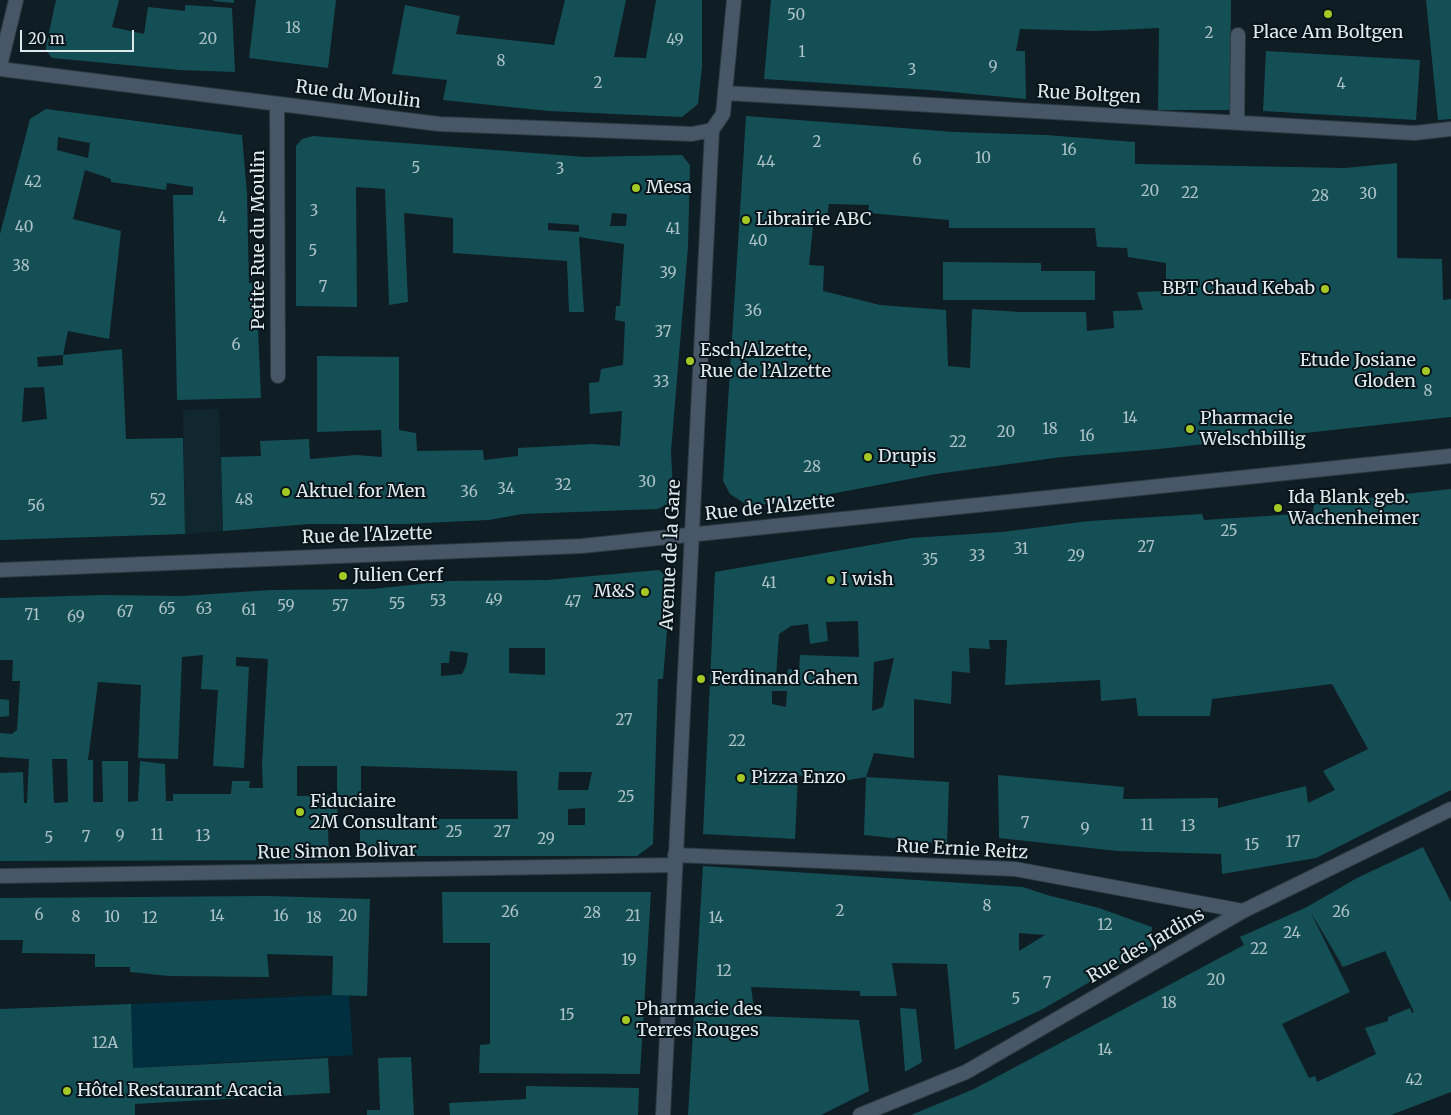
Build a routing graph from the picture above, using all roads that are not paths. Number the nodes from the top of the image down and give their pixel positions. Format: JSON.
{"nodes":[{"id":1,"x":16,"y":0,"type":"edge"},
{"id":2,"x":734,"y":0,"type":"edge"},
{"id":3,"x":1238,"y":35,"type":"dead end"},
{"id":4,"x":0,"y":67,"type":"edge"},
{"id":5,"x":725,"y":93,"type":"junction"},
{"id":6,"x":277,"y":104,"type":"junction"},
{"id":7,"x":1237,"y":122,"type":"junction"},
{"id":8,"x":1451,"y":129,"type":"edge"},
{"id":9,"x":712,"y":130,"type":"junction"},
{"id":10,"x":278,"y":376,"type":"dead end"},
{"id":11,"x":1451,"y":456,"type":"edge"},
{"id":12,"x":691,"y":535,"type":"junction"},
{"id":13,"x":0,"y":570,"type":"edge"},
{"id":14,"x":1451,"y":809,"type":"edge"},
{"id":15,"x":675,"y":860,"type":"junction"},
{"id":16,"x":0,"y":876,"type":"edge"},
{"id":17,"x":1243,"y":911,"type":"junction"},
{"id":18,"x":663,"y":1115,"type":"edge"},
{"id":19,"x":860,"y":1115,"type":"edge"}],
"edges":[{"from":1,"to":4,"type":"street"},
{"from":2,"to":5,"type":"street","name":"Avenue de la Gare"},
{"from":3,"to":7,"type":"street"},
{"from":4,"to":6,"type":"street","name":"Rue du Moulin"},
{"from":5,"to":7,"type":"street","name":"Rue Boltgen"},
{"from":5,"to":9,"type":"street","name":"Avenue de la Gare"},
{"from":6,"to":9,"type":"street","name":"Rue du Moulin"},
{"from":6,"to":10,"type":"street","name":"Petite Rue du Moulin"},
{"from":7,"to":8,"type":"street","name":"Rue Boltgen"},
{"from":9,"to":12,"type":"street","name":"Avenue de la Gare"},
{"from":11,"to":12,"type":"street","name":"Rue de l'Alzette"},
{"from":12,"to":13,"type":"street","name":"Rue de l'Alzette"},
{"from":12,"to":15,"type":"street","name":"Avenue de la Gare"},
{"from":14,"to":17,"type":"street","name":"Rue des Jardins"},
{"from":15,"to":16,"type":"street","name":"Rue Simon Bolivar"},
{"from":15,"to":17,"type":"street","name":"Rue Ernie Reitz"},
{"from":15,"to":18,"type":"street","name":"Avenue de la Gare"},
{"from":17,"to":19,"type":"street","name":"Rue des Jardins"}]}
